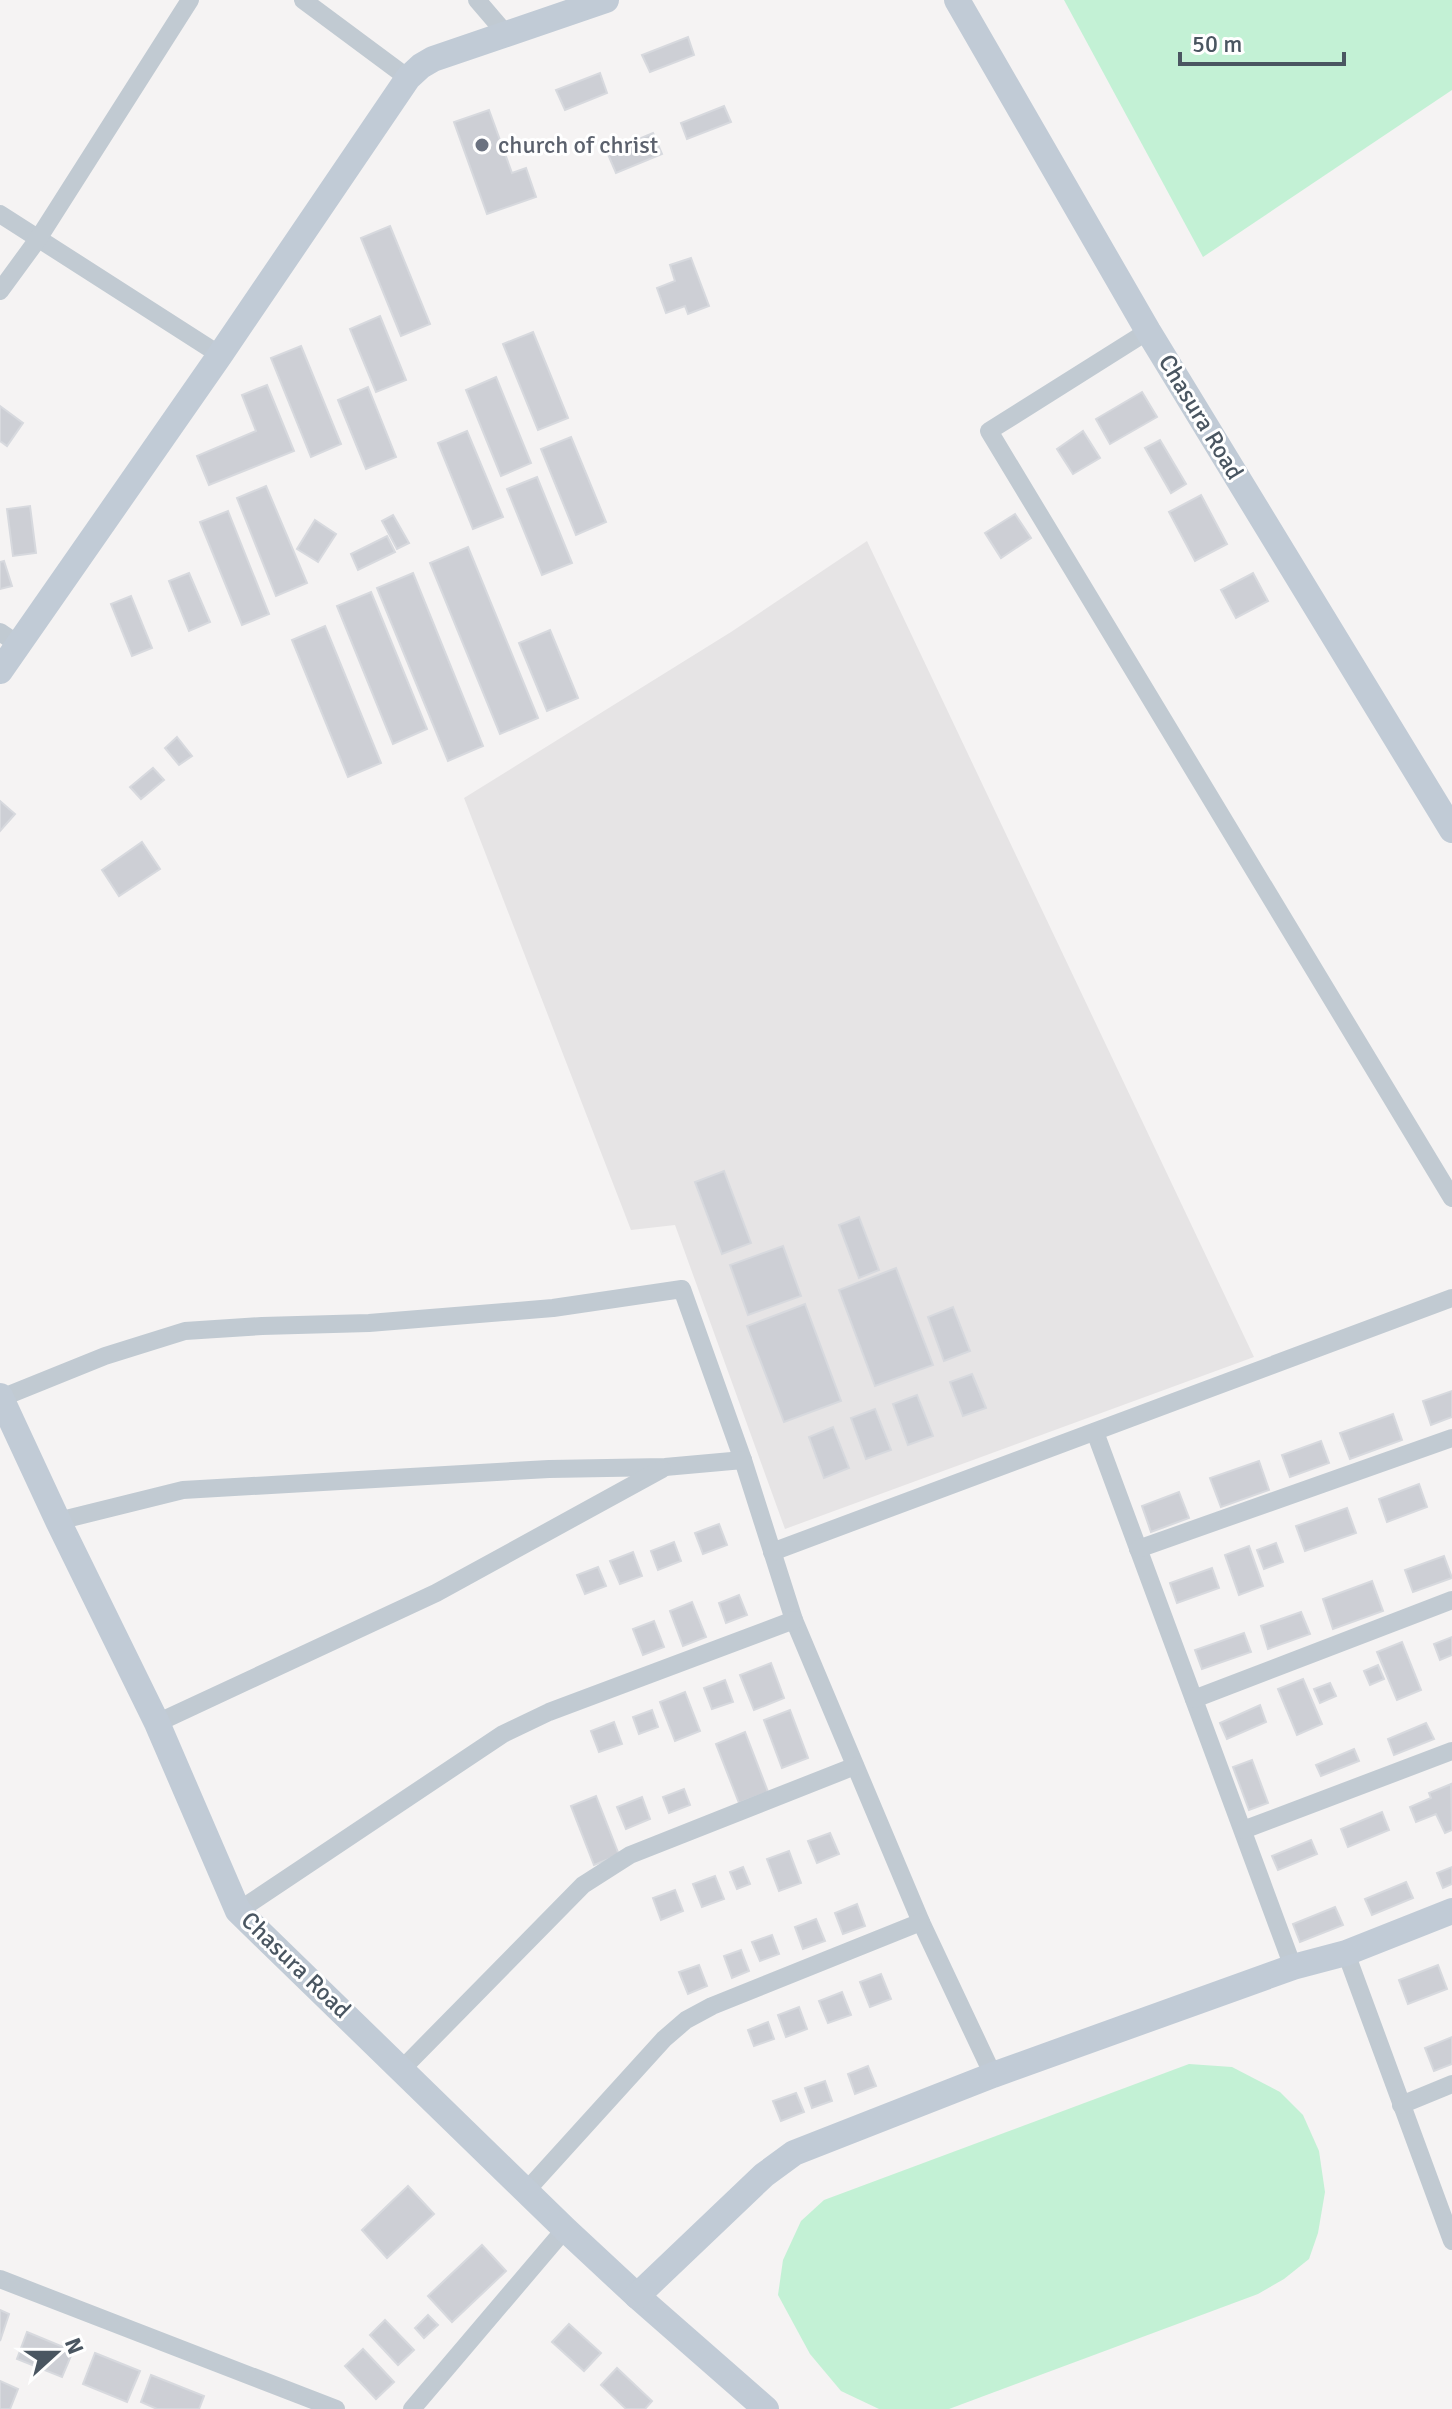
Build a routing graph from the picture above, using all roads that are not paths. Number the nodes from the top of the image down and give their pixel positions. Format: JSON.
{"nodes":[{"id":1,"x":190,"y":0,"type":"edge"},
{"id":2,"x":303,"y":0,"type":"edge"},
{"id":3,"x":477,"y":0,"type":"edge"},
{"id":4,"x":606,"y":0,"type":"edge"},
{"id":5,"x":957,"y":0,"type":"edge"},
{"id":6,"x":507,"y":35,"type":"junction"},
{"id":7,"x":408,"y":78,"type":"junction"},
{"id":8,"x":0,"y":214,"type":"edge"},
{"id":9,"x":38,"y":239,"type":"junction"},
{"id":10,"x":0,"y":291,"type":"edge"},
{"id":11,"x":1148,"y":331,"type":"junction"},
{"id":12,"x":220,"y":355,"type":"junction"},
{"id":13,"x":10,"y":638,"type":"edge"},
{"id":14,"x":0,"y":671,"type":"edge"},
{"id":15,"x":1452,"y":830,"type":"edge"},
{"id":16,"x":1452,"y":1198,"type":"edge"},
{"id":17,"x":1452,"y":1298,"type":"edge"},
{"id":18,"x":1,"y":1397,"type":"edge"},
{"id":19,"x":1095,"y":1432,"type":"junction"},
{"id":20,"x":1452,"y":1438,"type":"edge"},
{"id":21,"x":743,"y":1460,"type":"junction"},
{"id":22,"x":665,"y":1467,"type":"junction"},
{"id":23,"x":58,"y":1521,"type":"junction"},
{"id":24,"x":1138,"y":1549,"type":"junction"},
{"id":25,"x":772,"y":1552,"type":"junction"},
{"id":26,"x":1452,"y":1600,"type":"edge"},
{"id":27,"x":794,"y":1620,"type":"junction"},
{"id":28,"x":1194,"y":1699,"type":"junction"},
{"id":29,"x":157,"y":1723,"type":"junction"},
{"id":30,"x":1452,"y":1751,"type":"edge"},
{"id":31,"x":855,"y":1766,"type":"junction"},
{"id":32,"x":1243,"y":1830,"type":"junction"},
{"id":33,"x":238,"y":1911,"type":"junction"},
{"id":34,"x":1452,"y":1911,"type":"edge"},
{"id":35,"x":921,"y":1922,"type":"junction"},
{"id":36,"x":1346,"y":1953,"type":"junction"},
{"id":37,"x":1293,"y":1967,"type":"junction"},
{"id":38,"x":403,"y":2068,"type":"junction"},
{"id":39,"x":993,"y":2075,"type":"junction"},
{"id":40,"x":1452,"y":2084,"type":"edge"},
{"id":41,"x":1401,"y":2105,"type":"junction"},
{"id":42,"x":527,"y":2190,"type":"junction"},
{"id":43,"x":565,"y":2229,"type":"junction"},
{"id":44,"x":1452,"y":2241,"type":"edge"},
{"id":45,"x":0,"y":2279,"type":"edge"},
{"id":46,"x":637,"y":2296,"type":"junction"},
{"id":47,"x":336,"y":2409,"type":"edge"},
{"id":48,"x":412,"y":2409,"type":"edge"},
{"id":49,"x":766,"y":2409,"type":"edge"}],
"edges":[{"from":1,"to":9,"type":"street"},
{"from":2,"to":7,"type":"street"},
{"from":3,"to":6,"type":"street"},
{"from":4,"to":6,"type":"street"},
{"from":5,"to":11,"type":"street","name":"Chasura Road"},
{"from":6,"to":7,"type":"street"},
{"from":7,"to":12,"type":"street"},
{"from":8,"to":9,"type":"street"},
{"from":9,"to":10,"type":"street"},
{"from":9,"to":12,"type":"street"},
{"from":11,"to":15,"type":"street","name":"Chasura Road"},
{"from":11,"to":16,"type":"street"},
{"from":12,"to":13,"type":"street"},
{"from":13,"to":14,"type":"street"},
{"from":17,"to":19,"type":"street"},
{"from":18,"to":21,"type":"street"},
{"from":18,"to":23,"type":"street","name":"Chasura Road"},
{"from":19,"to":24,"type":"street"},
{"from":19,"to":25,"type":"street"},
{"from":20,"to":24,"type":"street"},
{"from":21,"to":22,"type":"street"},
{"from":21,"to":25,"type":"street"},
{"from":22,"to":23,"type":"street"},
{"from":22,"to":29,"type":"street"},
{"from":23,"to":29,"type":"street","name":"Chasura Road"},
{"from":24,"to":28,"type":"street"},
{"from":25,"to":27,"type":"street"},
{"from":26,"to":28,"type":"street"},
{"from":27,"to":31,"type":"street"},
{"from":27,"to":33,"type":"street"},
{"from":28,"to":32,"type":"street"},
{"from":29,"to":33,"type":"street","name":"Chasura Road"},
{"from":30,"to":32,"type":"street"},
{"from":31,"to":35,"type":"street"},
{"from":31,"to":38,"type":"street"},
{"from":32,"to":37,"type":"street"},
{"from":33,"to":38,"type":"street","name":"Chasura Road"},
{"from":34,"to":36,"type":"street"},
{"from":35,"to":39,"type":"street"},
{"from":35,"to":42,"type":"street"},
{"from":36,"to":37,"type":"street"},
{"from":36,"to":41,"type":"street"},
{"from":37,"to":39,"type":"street"},
{"from":38,"to":42,"type":"street","name":"Chasura Road"},
{"from":39,"to":46,"type":"street"},
{"from":40,"to":41,"type":"street"},
{"from":41,"to":44,"type":"street"},
{"from":42,"to":43,"type":"street","name":"Chasura Road"},
{"from":43,"to":46,"type":"street","name":"Chasura Road"},
{"from":43,"to":48,"type":"street"},
{"from":45,"to":47,"type":"street"},
{"from":46,"to":49,"type":"street","name":"Chasura Road"}]}
